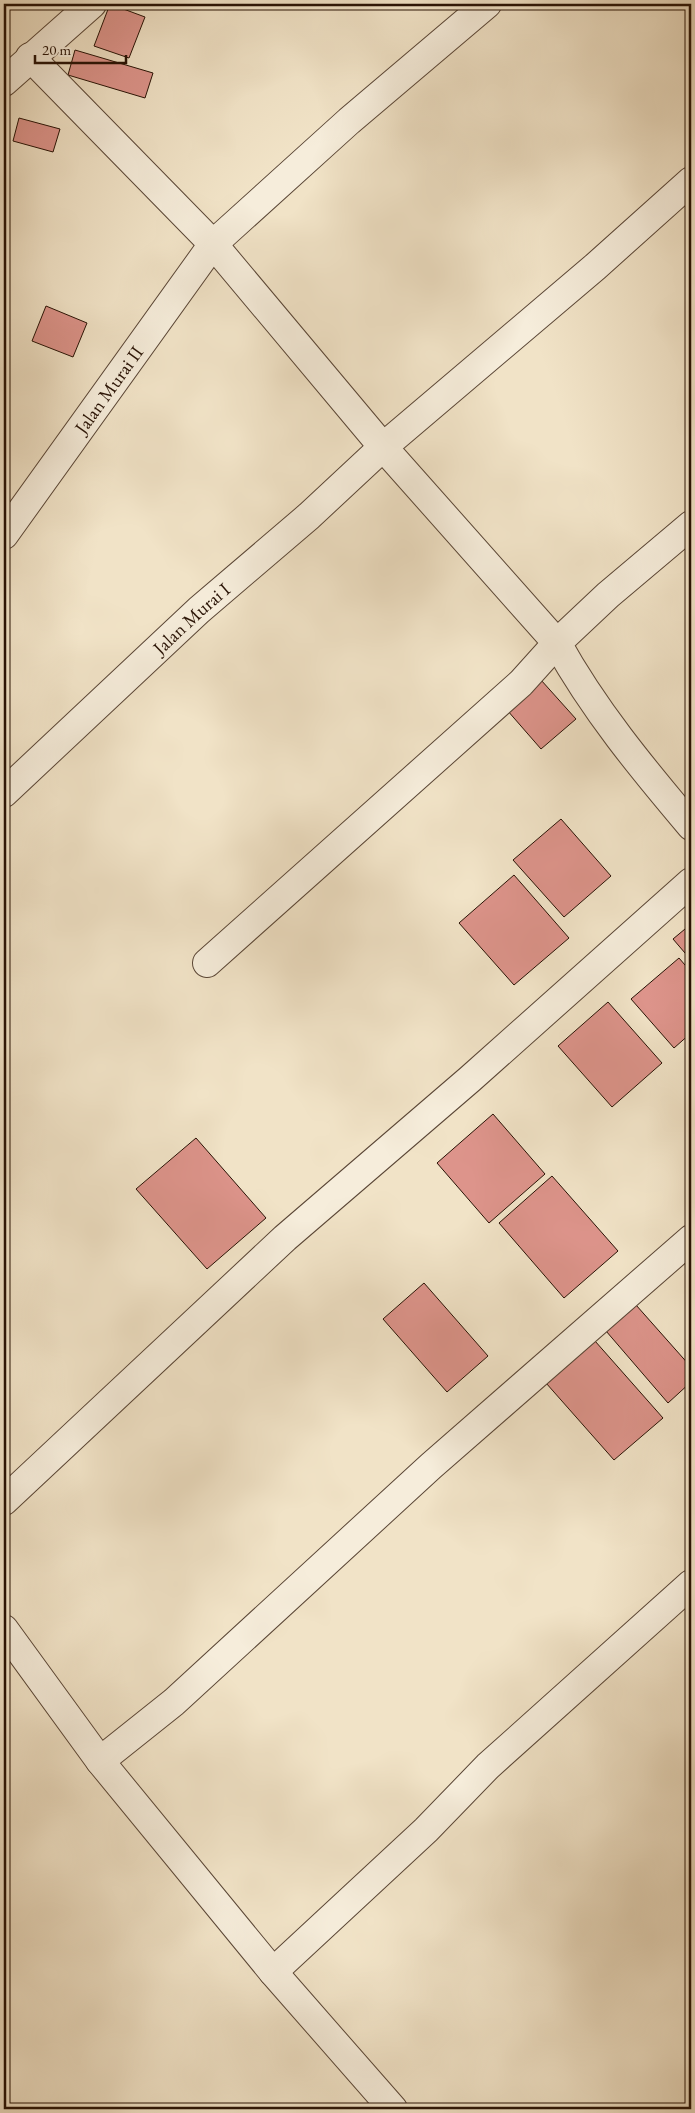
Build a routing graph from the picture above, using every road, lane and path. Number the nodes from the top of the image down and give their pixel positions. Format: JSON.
{"nodes":[{"id":1,"x":92,"y":4,"type":"edge"},
{"id":2,"x":488,"y":4,"type":"edge"},
{"id":3,"x":30,"y":58,"type":"junction"},
{"id":4,"x":4,"y":82,"type":"edge"},
{"id":5,"x":691,"y":181,"type":"edge"},
{"id":6,"x":213,"y":244,"type":"junction"},
{"id":7,"x":383,"y":447,"type":"junction"},
{"id":8,"x":691,"y":525,"type":"edge"},
{"id":9,"x":4,"y":535,"type":"edge"},
{"id":10,"x":557,"y":643,"type":"junction"},
{"id":11,"x":4,"y":793,"type":"edge"},
{"id":12,"x":691,"y":826,"type":"edge"},
{"id":13,"x":691,"y":882,"type":"edge"},
{"id":14,"x":207,"y":963,"type":"dead end"},
{"id":15,"x":691,"y":1239,"type":"edge"},
{"id":16,"x":4,"y":1501,"type":"edge"},
{"id":17,"x":691,"y":1584,"type":"edge"},
{"id":18,"x":4,"y":1629,"type":"edge"},
{"id":19,"x":100,"y":1761,"type":"junction"},
{"id":20,"x":273,"y":1972,"type":"junction"},
{"id":21,"x":393,"y":2109,"type":"edge"}],
"edges":[{"from":1,"to":3,"type":"street"},
{"from":2,"to":6,"type":"street","name":"Jalan Murai II"},
{"from":3,"to":4,"type":"street"},
{"from":3,"to":6,"type":"street"},
{"from":5,"to":7,"type":"street","name":"Jalan Murai I"},
{"from":6,"to":7,"type":"street"},
{"from":6,"to":9,"type":"street","name":"Jalan Murai II"},
{"from":7,"to":10,"type":"street"},
{"from":7,"to":11,"type":"street","name":"Jalan Murai I"},
{"from":8,"to":10,"type":"street"},
{"from":10,"to":12,"type":"street"},
{"from":10,"to":14,"type":"street"},
{"from":13,"to":16,"type":"street"},
{"from":15,"to":19,"type":"street"},
{"from":17,"to":20,"type":"street"},
{"from":18,"to":19,"type":"street"},
{"from":19,"to":20,"type":"street"},
{"from":20,"to":21,"type":"street"}]}
